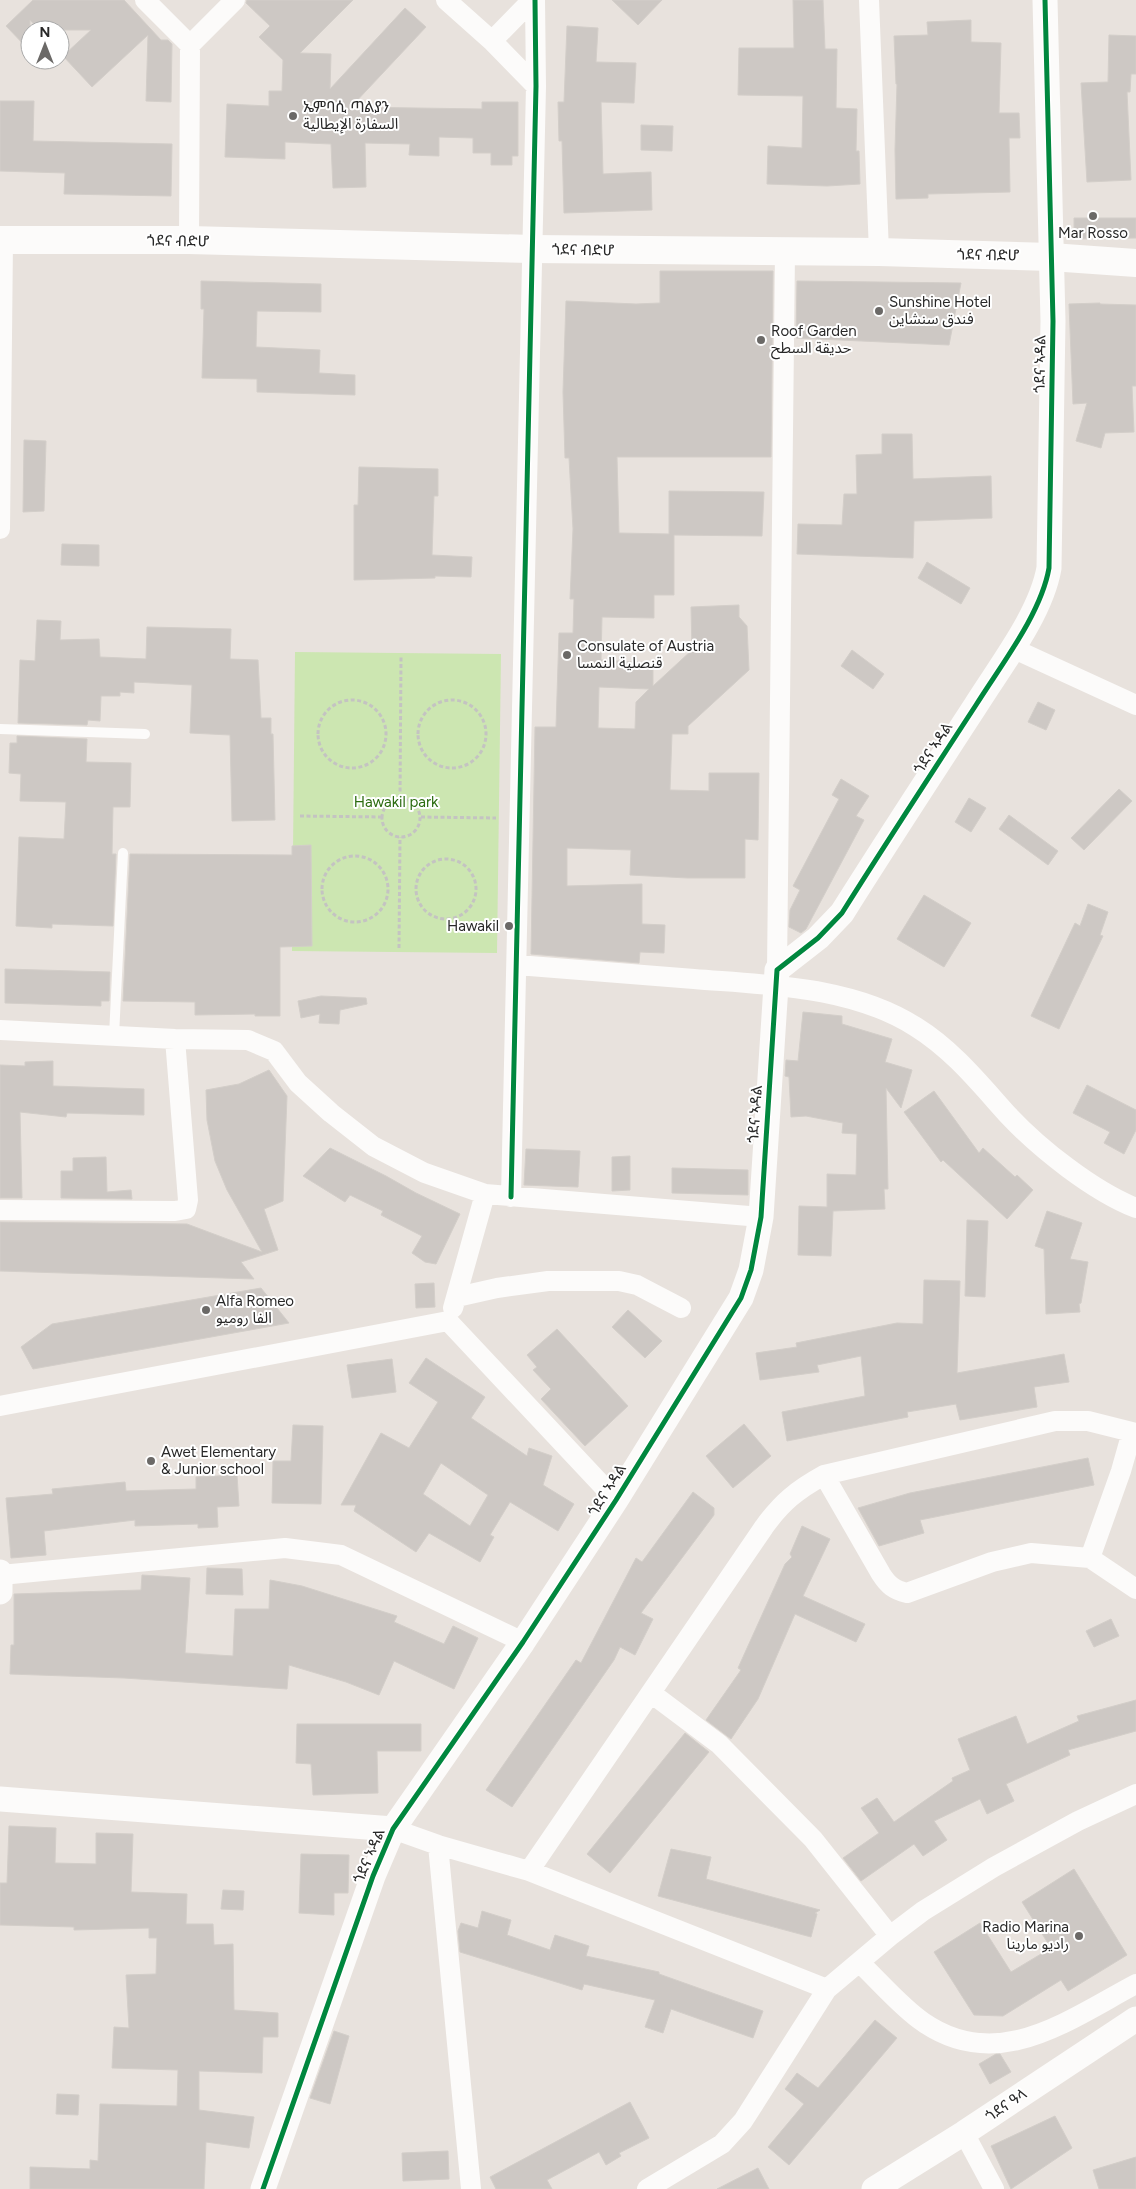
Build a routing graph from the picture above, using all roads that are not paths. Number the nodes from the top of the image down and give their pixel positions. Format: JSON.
{"nodes":[{"id":1,"x":145,"y":0,"type":"edge"},
{"id":2,"x":235,"y":0,"type":"edge"},
{"id":3,"x":446,"y":0,"type":"edge"},
{"id":4,"x":534,"y":0,"type":"edge"},
{"id":5,"x":869,"y":0,"type":"edge"},
{"id":6,"x":1045,"y":0,"type":"edge"},
{"id":7,"x":492,"y":42,"type":"junction"},
{"id":8,"x":190,"y":45,"type":"junction"},
{"id":9,"x":536,"y":86,"type":"junction"},
{"id":10,"x":2,"y":240,"type":"edge"},
{"id":11,"x":189,"y":240,"type":"junction"},
{"id":12,"x":532,"y":250,"type":"junction"},
{"id":13,"x":786,"y":252,"type":"junction"},
{"id":14,"x":879,"y":252,"type":"junction"},
{"id":15,"x":1051,"y":257,"type":"junction"},
{"id":16,"x":1136,"y":263,"type":"edge"},
{"id":17,"x":0,"y":529,"type":"edge"},
{"id":18,"x":1012,"y":648,"type":"junction"},
{"id":19,"x":1136,"y":705,"type":"edge"},
{"id":20,"x":0,"y":729,"type":"edge"},
{"id":21,"x":145,"y":734,"type":"dead end"},
{"id":22,"x":123,"y":852,"type":"dead end"},
{"id":23,"x":517,"y":965,"type":"junction"},
{"id":24,"x":776,"y":978,"type":"junction"},
{"id":25,"x":0,"y":1030,"type":"edge"},
{"id":26,"x":114,"y":1036,"type":"junction"},
{"id":27,"x":175,"y":1039,"type":"junction"},
{"id":28,"x":486,"y":1194,"type":"junction"},
{"id":29,"x":511,"y":1197,"type":"junction"},
{"id":30,"x":1136,"y":1208,"type":"edge"},
{"id":31,"x":0,"y":1210,"type":"edge"},
{"id":32,"x":761,"y":1217,"type":"junction"},
{"id":33,"x":457,"y":1297,"type":"junction"},
{"id":34,"x":681,"y":1308,"type":"dead end"},
{"id":35,"x":448,"y":1321,"type":"junction"},
{"id":36,"x":0,"y":1406,"type":"edge"},
{"id":37,"x":1134,"y":1432,"type":"edge"},
{"id":38,"x":824,"y":1475,"type":"junction"},
{"id":39,"x":616,"y":1500,"type":"junction"},
{"id":40,"x":1090,"y":1558,"type":"junction"},
{"id":41,"x":0,"y":1580,"type":"edge"},
{"id":42,"x":1136,"y":1589,"type":"edge"},
{"id":43,"x":523,"y":1642,"type":"junction"},
{"id":44,"x":651,"y":1693,"type":"junction"},
{"id":45,"x":1136,"y":1794,"type":"edge"},
{"id":46,"x":0,"y":1799,"type":"edge"},
{"id":47,"x":393,"y":1829,"type":"junction"},
{"id":48,"x":438,"y":1846,"type":"junction"},
{"id":49,"x":529,"y":1871,"type":"junction"},
{"id":50,"x":890,"y":1936,"type":"junction"},
{"id":51,"x":859,"y":1962,"type":"junction"},
{"id":52,"x":1136,"y":1984,"type":"edge"},
{"id":53,"x":827,"y":1989,"type":"junction"},
{"id":54,"x":1136,"y":2019,"type":"edge"},
{"id":55,"x":964,"y":2133,"type":"junction"},
{"id":56,"x":264,"y":2189,"type":"edge"},
{"id":57,"x":471,"y":2189,"type":"edge"},
{"id":58,"x":647,"y":2189,"type":"edge"},
{"id":59,"x":874,"y":2189,"type":"edge"},
{"id":60,"x":994,"y":2189,"type":"edge"}],
"edges":[{"from":1,"to":8,"type":"street"},
{"from":2,"to":8,"type":"street"},
{"from":3,"to":7,"type":"street"},
{"from":4,"to":7,"type":"street"},
{"from":4,"to":9,"type":"street"},
{"from":5,"to":14,"type":"street"},
{"from":6,"to":15,"type":"street","name":"ጎደና ኣዳል"},
{"from":7,"to":9,"type":"street"},
{"from":8,"to":11,"type":"street"},
{"from":9,"to":12,"type":"street"},
{"from":10,"to":11,"type":"main road","name":"ጎደና ብድሆ"},
{"from":10,"to":17,"type":"street"},
{"from":11,"to":12,"type":"main road","name":"ጎደና ብድሆ"},
{"from":12,"to":13,"type":"main road","name":"ጎደና ብድሆ"},
{"from":12,"to":23,"type":"street"},
{"from":13,"to":14,"type":"main road","name":"ጎደና ብድሆ"},
{"from":13,"to":24,"type":"street"},
{"from":14,"to":15,"type":"main road","name":"ጎደና ብድሆ"},
{"from":15,"to":16,"type":"main road","name":"ጎደና ብድሆ"},
{"from":15,"to":18,"type":"street","name":"ጎደና ኣዳል"},
{"from":18,"to":19,"type":"street"},
{"from":18,"to":24,"type":"street","name":"ጎደና ኣዳል"},
{"from":20,"to":21,"type":"lane"},
{"from":22,"to":26,"type":"lane"},
{"from":23,"to":24,"type":"street"},
{"from":23,"to":29,"type":"street"},
{"from":24,"to":30,"type":"street"},
{"from":24,"to":32,"type":"street","name":"ጎደና ኣዳል"},
{"from":25,"to":26,"type":"street"},
{"from":26,"to":27,"type":"street"},
{"from":27,"to":28,"type":"street"},
{"from":27,"to":31,"type":"street"},
{"from":28,"to":29,"type":"street"},
{"from":28,"to":33,"type":"street"},
{"from":29,"to":32,"type":"street"},
{"from":32,"to":39,"type":"street","name":"ጎደና ኣዳል"},
{"from":33,"to":34,"type":"street"},
{"from":33,"to":35,"type":"street"},
{"from":35,"to":36,"type":"street"},
{"from":35,"to":39,"type":"street"},
{"from":37,"to":38,"type":"street"},
{"from":37,"to":40,"type":"street"},
{"from":38,"to":40,"type":"street"},
{"from":38,"to":44,"type":"street"},
{"from":39,"to":43,"type":"street","name":"ጎደና ኣዳል"},
{"from":40,"to":42,"type":"street"},
{"from":41,"to":43,"type":"street"},
{"from":43,"to":47,"type":"street","name":"ጎደና ኣዳል"},
{"from":44,"to":49,"type":"street"},
{"from":44,"to":50,"type":"street"},
{"from":45,"to":50,"type":"street"},
{"from":46,"to":47,"type":"street"},
{"from":47,"to":48,"type":"street"},
{"from":47,"to":56,"type":"street","name":"ጎደና ኣዳል"},
{"from":48,"to":49,"type":"street"},
{"from":48,"to":57,"type":"street"},
{"from":49,"to":53,"type":"street"},
{"from":50,"to":51,"type":"street"},
{"from":51,"to":52,"type":"street"},
{"from":51,"to":53,"type":"street"},
{"from":53,"to":58,"type":"street"},
{"from":54,"to":55,"type":"street","name":"ጎደና ዓላ"},
{"from":55,"to":59,"type":"street","name":"ጎደና ዓላ"},
{"from":55,"to":60,"type":"street"}]}
